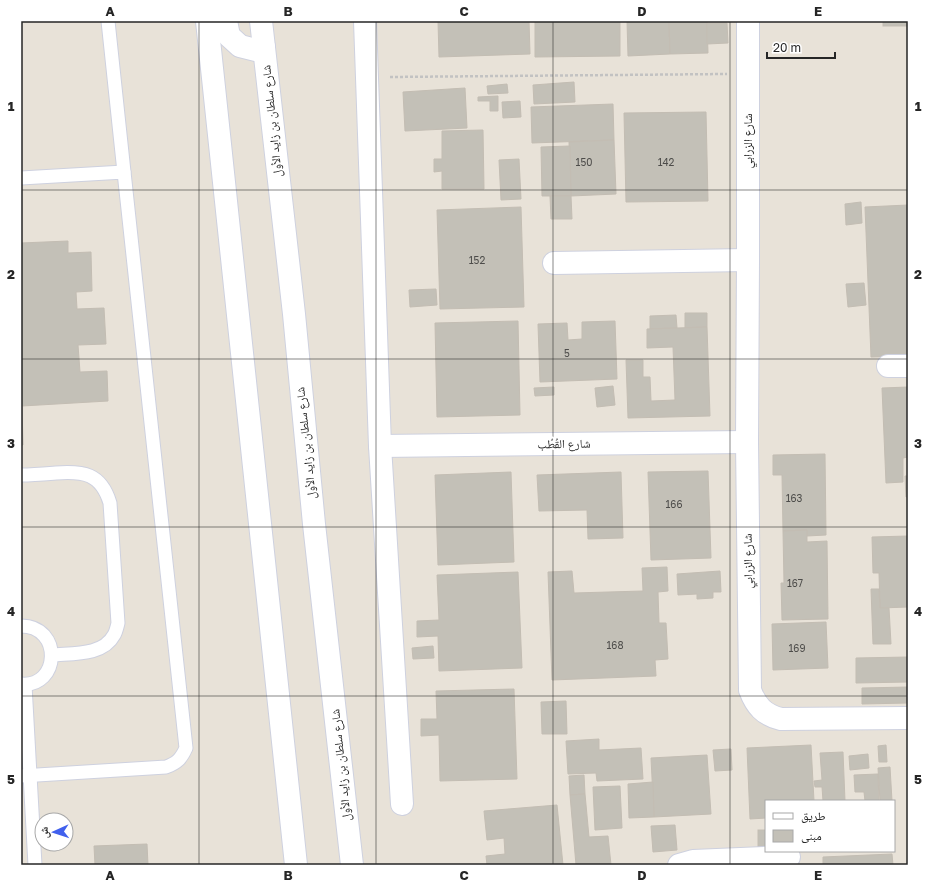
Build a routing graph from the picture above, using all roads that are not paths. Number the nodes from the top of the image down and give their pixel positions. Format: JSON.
{"nodes":[{"id":1,"x":108,"y":21,"type":"edge"},
{"id":2,"x":207,"y":21,"type":"edge"},
{"id":3,"x":226,"y":21,"type":"edge"},
{"id":4,"x":261,"y":21,"type":"edge"},
{"id":5,"x":365,"y":21,"type":"edge"},
{"id":6,"x":748,"y":21,"type":"edge"},
{"id":7,"x":264,"y":48,"type":"junction"},
{"id":8,"x":124,"y":172,"type":"junction"},
{"id":9,"x":21,"y":178,"type":"edge"},
{"id":10,"x":748,"y":260,"type":"junction"},
{"id":11,"x":554,"y":263,"type":"dead end"},
{"id":12,"x":747,"y":442,"type":"junction"},
{"id":13,"x":380,"y":446,"type":"junction"},
{"id":14,"x":21,"y":475,"type":"edge"},
{"id":15,"x":21,"y":626,"type":"edge"},
{"id":16,"x":52,"y":655,"type":"junction"},
{"id":17,"x":23,"y":685,"type":"edge"},
{"id":18,"x":908,"y":718,"type":"edge"},
{"id":19,"x":26,"y":776,"type":"edge"},
{"id":20,"x":402,"y":804,"type":"dead end"},
{"id":21,"x":789,"y":857,"type":"dead end"},
{"id":22,"x":35,"y":865,"type":"edge"},
{"id":23,"x":296,"y":865,"type":"edge"},
{"id":24,"x":352,"y":865,"type":"edge"},
{"id":25,"x":679,"y":865,"type":"edge"}],
"edges":[{"from":1,"to":8,"type":"lane"},
{"from":2,"to":23,"type":"street"},
{"from":3,"to":7,"type":"street"},
{"from":4,"to":7,"type":"street","name":"شارع سلطان بن زايد الأول"},
{"from":5,"to":13,"type":"street"},
{"from":6,"to":10,"type":"street","name":"شارع الزرابي"},
{"from":7,"to":24,"type":"street","name":"شارع سلطان بن زايد الأول"},
{"from":8,"to":9,"type":"lane"},
{"from":8,"to":19,"type":"lane"},
{"from":10,"to":11,"type":"street"},
{"from":10,"to":12,"type":"street","name":"شارع الزرابي"},
{"from":12,"to":13,"type":"street","name":"شارع القُطُب"},
{"from":12,"to":18,"type":"street","name":"شارع الزرابي"},
{"from":13,"to":20,"type":"street"},
{"from":14,"to":16,"type":"lane"},
{"from":15,"to":16,"type":"lane"},
{"from":16,"to":17,"type":"lane"},
{"from":17,"to":19,"type":"lane"},
{"from":19,"to":22,"type":"lane"},
{"from":21,"to":25,"type":"street"}]}
